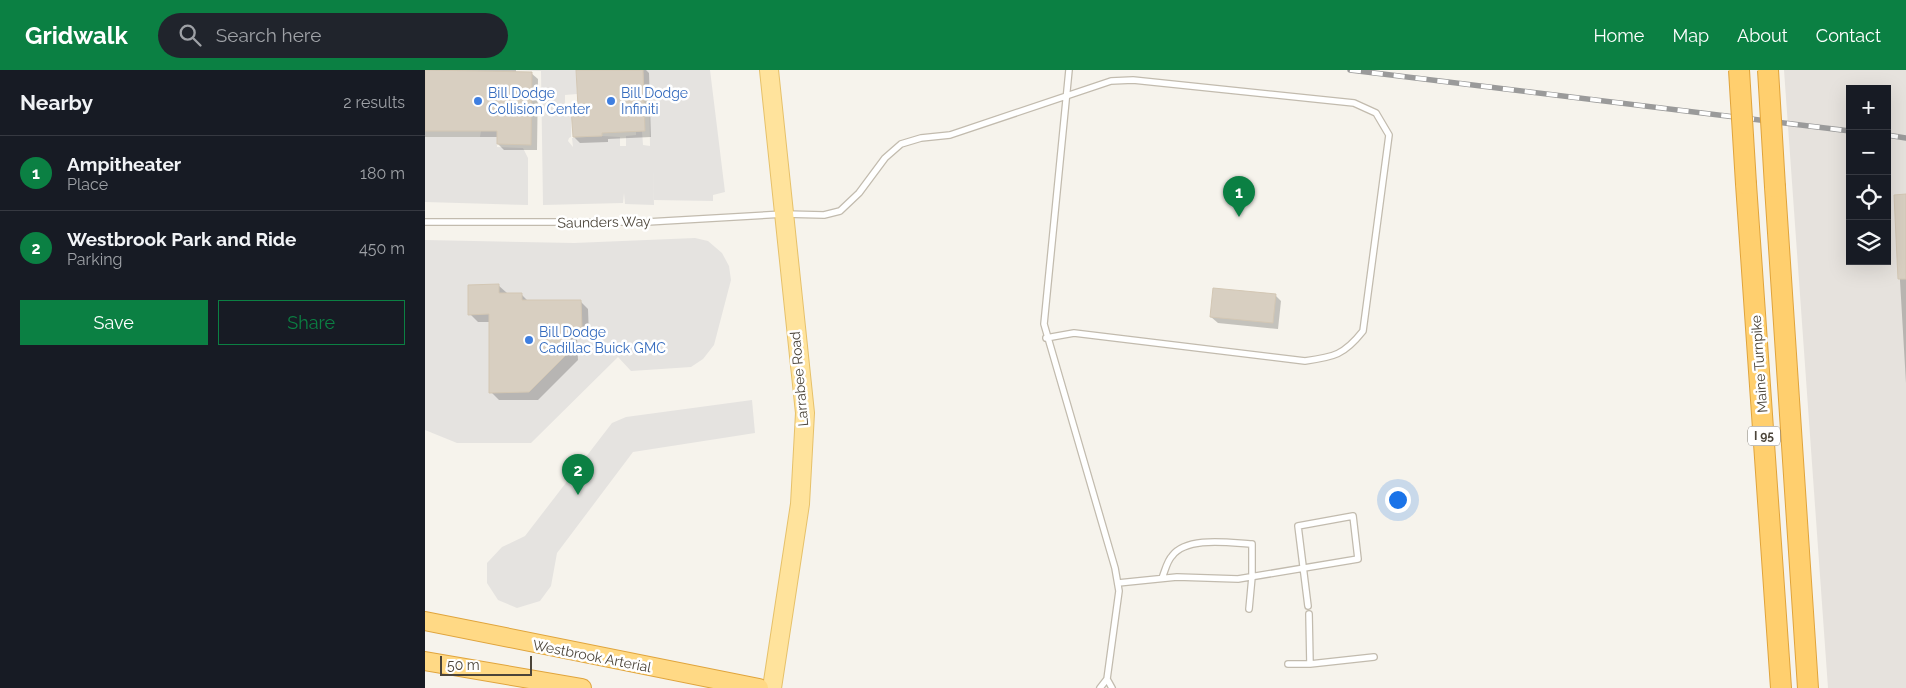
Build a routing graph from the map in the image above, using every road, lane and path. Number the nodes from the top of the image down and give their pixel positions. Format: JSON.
{"nodes":[{"id":1,"x":769,"y":70,"type":"edge"},
{"id":2,"x":1069,"y":70,"type":"edge"},
{"id":3,"x":1739,"y":70,"type":"edge"},
{"id":4,"x":1767,"y":70,"type":"edge"},
{"id":5,"x":1067,"y":96,"type":"junction"},
{"id":6,"x":783,"y":214,"type":"junction"},
{"id":7,"x":425,"y":222,"type":"edge"},
{"id":8,"x":1046,"y":338,"type":"junction"},
{"id":9,"x":1303,"y":569,"type":"junction"},
{"id":10,"x":1252,"y":577,"type":"junction"},
{"id":11,"x":1162,"y":578,"type":"junction"},
{"id":12,"x":1118,"y":583,"type":"junction"},
{"id":13,"x":1308,"y":606,"type":"dead end"},
{"id":14,"x":1249,"y":609,"type":"dead end"},
{"id":15,"x":1309,"y":614,"type":"dead end"},
{"id":16,"x":425,"y":621,"type":"edge"},
{"id":17,"x":1374,"y":657,"type":"dead end"},
{"id":18,"x":425,"y":661,"type":"edge"},
{"id":19,"x":1289,"y":664,"type":"dead end"},
{"id":20,"x":1310,"y":664,"type":"junction"},
{"id":21,"x":1107,"y":679,"type":"junction"},
{"id":22,"x":583,"y":688,"type":"edge"},
{"id":23,"x":759,"y":688,"type":"edge"},
{"id":24,"x":772,"y":688,"type":"edge"},
{"id":25,"x":1099,"y":688,"type":"edge"},
{"id":26,"x":1112,"y":688,"type":"edge"},
{"id":27,"x":1781,"y":688,"type":"edge"},
{"id":28,"x":1809,"y":688,"type":"edge"}],
"edges":[{"from":1,"to":6,"type":"main road","name":"Larrabee Road"},
{"from":2,"to":5,"type":"lane"},
{"from":3,"to":27,"type":"highway","name":"Maine Turnpike","number":"I 95","bridge":true},
{"from":4,"to":28,"type":"highway","name":"Maine Turnpike","number":"I 95","bridge":true},
{"from":5,"to":6,"type":"lane","name":"Saunders Way"},
{"from":5,"to":8,"type":"lane"},
{"from":5,"to":8,"type":"lane","name":"Saunders Way"},
{"from":6,"to":7,"type":"lane","name":"Saunders Way"},
{"from":6,"to":24,"type":"main road","name":"Larrabee Road"},
{"from":8,"to":12,"type":"lane"},
{"from":9,"to":9,"type":"lane"},
{"from":9,"to":10,"type":"lane"},
{"from":9,"to":13,"type":"lane"},
{"from":10,"to":11,"type":"lane"},
{"from":10,"to":11,"type":"lane"},
{"from":10,"to":14,"type":"lane"},
{"from":11,"to":12,"type":"lane"},
{"from":12,"to":21,"type":"lane"},
{"from":15,"to":20,"type":"lane"},
{"from":16,"to":23,"type":"highway","name":"Westbrook Arterial"},
{"from":17,"to":20,"type":"lane"},
{"from":18,"to":22,"type":"highway"},
{"from":19,"to":20,"type":"lane"},
{"from":21,"to":25,"type":"lane"},
{"from":21,"to":26,"type":"lane"}]}
